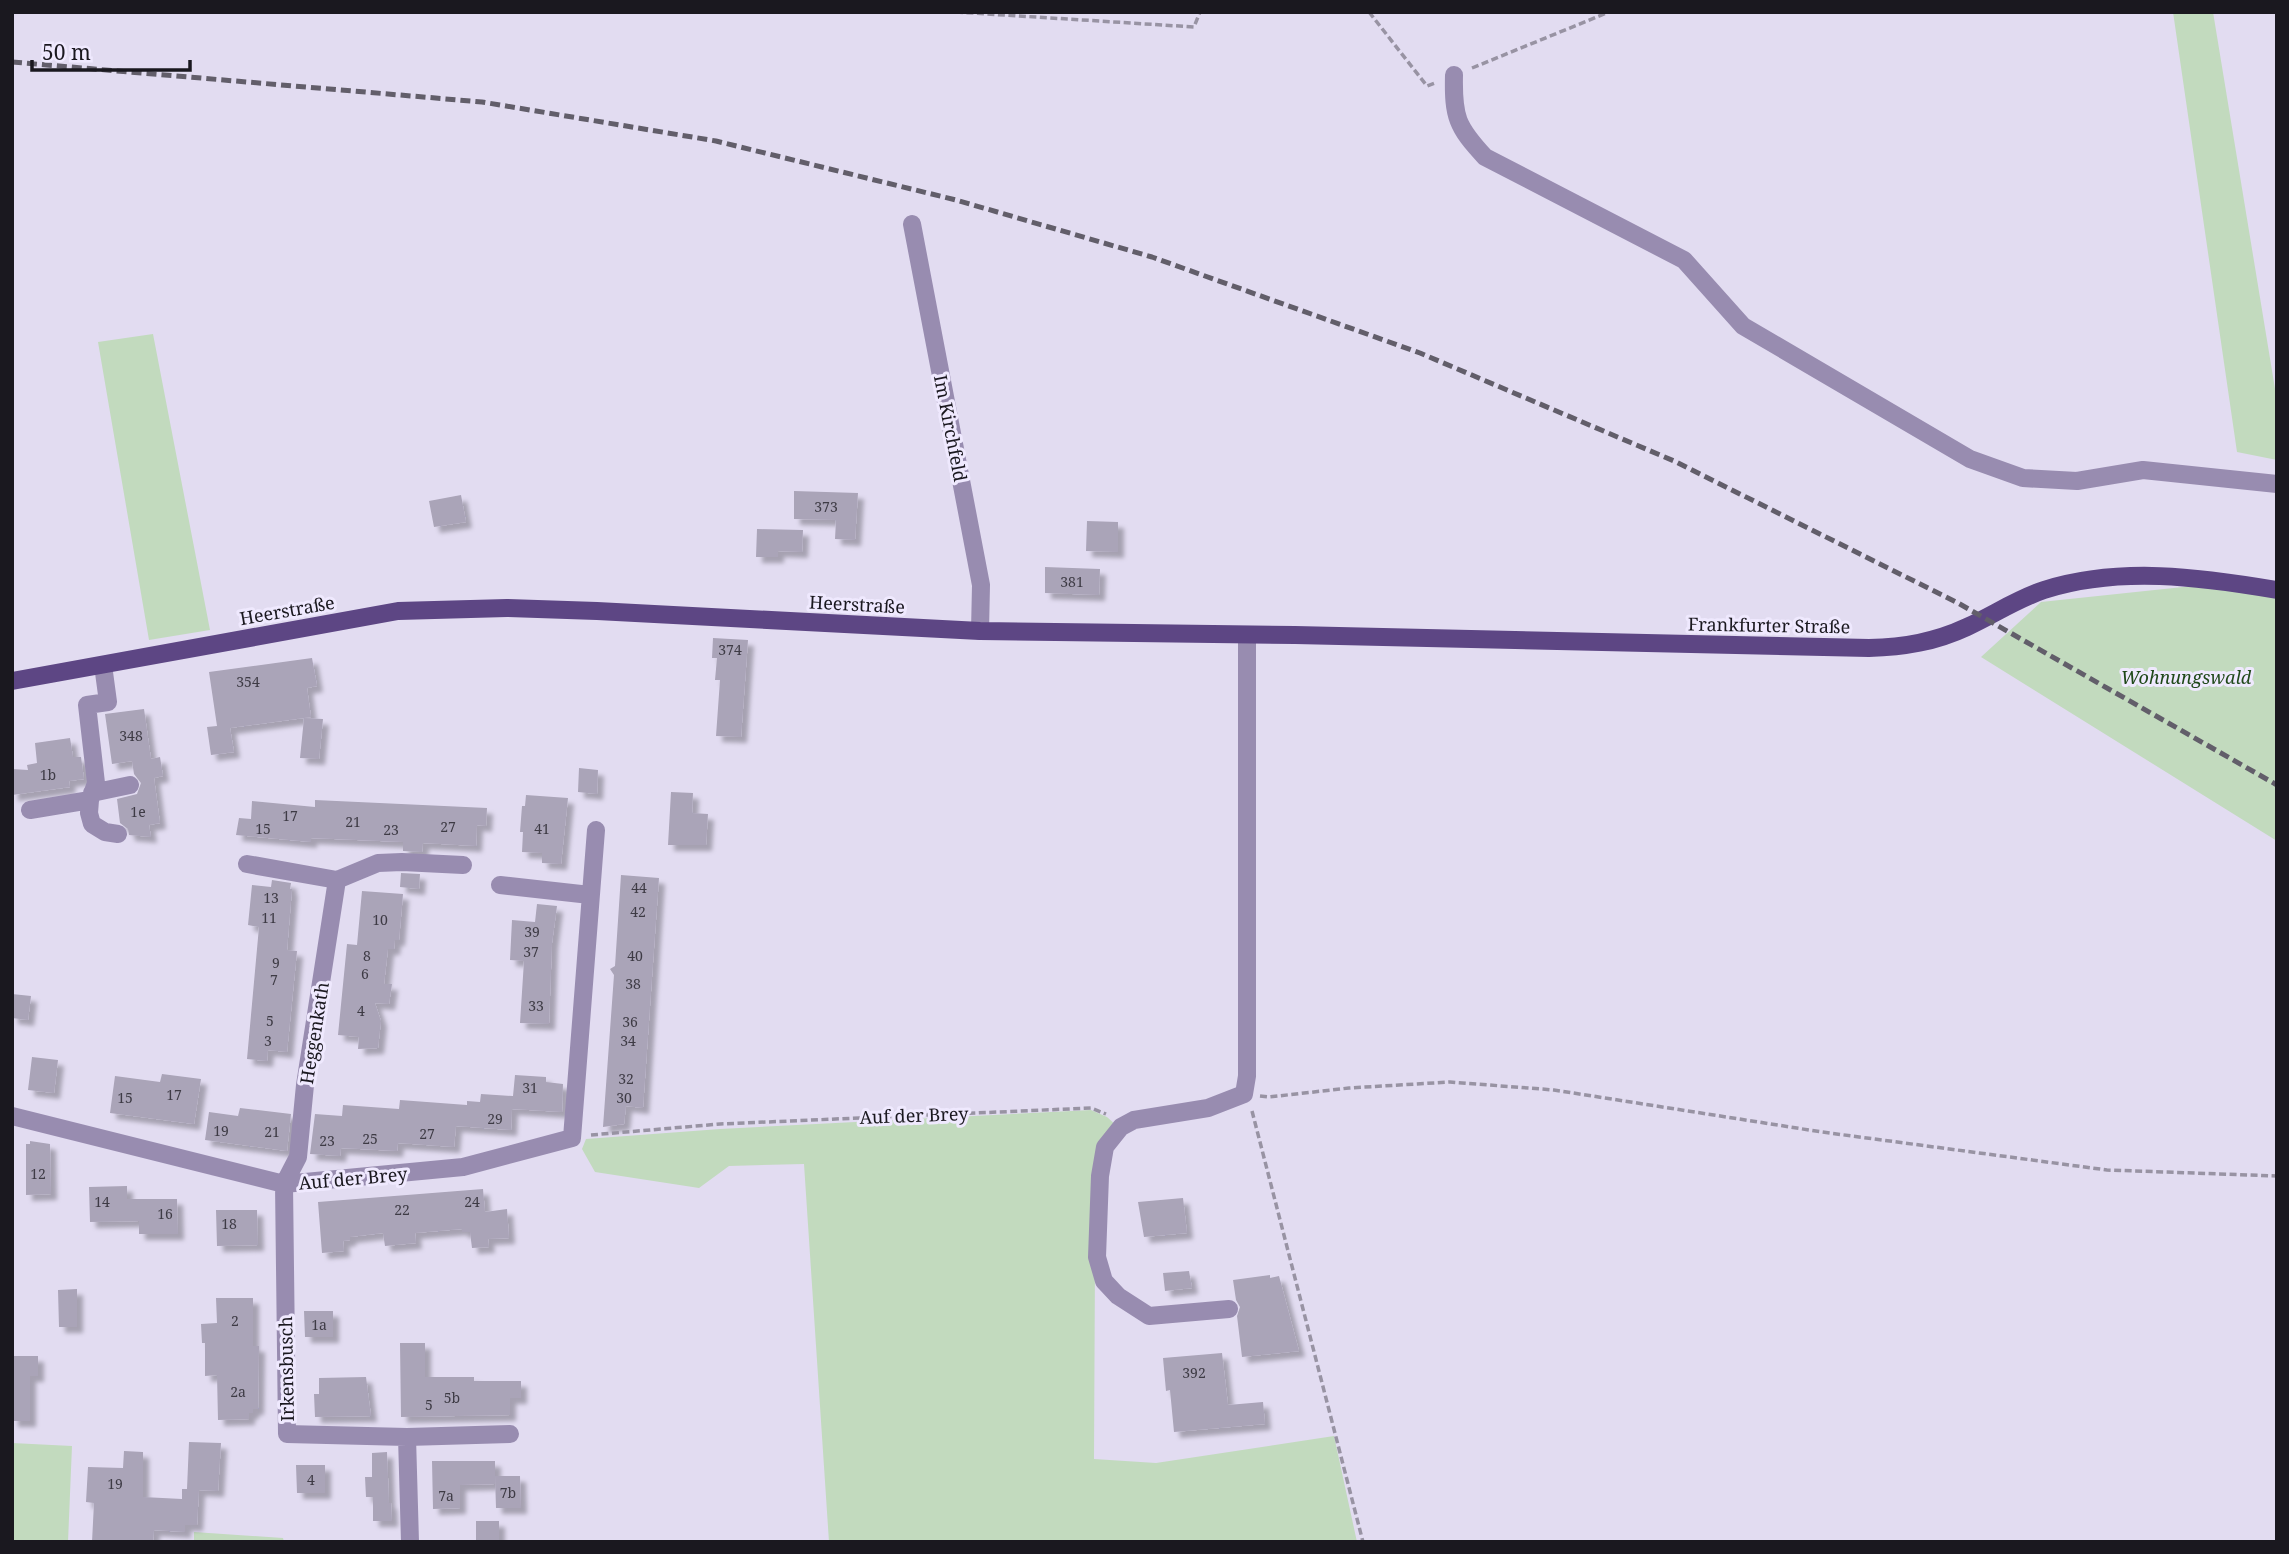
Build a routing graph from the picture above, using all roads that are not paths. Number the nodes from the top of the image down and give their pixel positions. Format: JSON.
{"nodes":[{"id":1,"x":1454,"y":75,"type":"road end"},
{"id":2,"x":912,"y":225,"type":"dead end"},
{"id":3,"x":2277,"y":484,"type":"edge"},
{"id":4,"x":2277,"y":590,"type":"edge"},
{"id":5,"x":980,"y":631,"type":"junction"},
{"id":6,"x":1247,"y":635,"type":"junction"},
{"id":7,"x":103,"y":665,"type":"junction"},
{"id":8,"x":12,"y":681,"type":"edge"},
{"id":9,"x":130,"y":785,"type":"dead end"},
{"id":10,"x":91,"y":796,"type":"junction"},
{"id":11,"x":30,"y":810,"type":"dead end"},
{"id":12,"x":596,"y":830,"type":"dead end"},
{"id":13,"x":118,"y":834,"type":"dead end"},
{"id":14,"x":247,"y":864,"type":"dead end"},
{"id":15,"x":463,"y":865,"type":"dead end"},
{"id":16,"x":337,"y":880,"type":"junction"},
{"id":17,"x":499,"y":885,"type":"dead end"},
{"id":18,"x":590,"y":895,"type":"junction"},
{"id":19,"x":12,"y":1116,"type":"edge"},
{"id":20,"x":284,"y":1184,"type":"junction"},
{"id":21,"x":1229,"y":1309,"type":"dead end"},
{"id":22,"x":510,"y":1434,"type":"dead end"},
{"id":23,"x":407,"y":1437,"type":"junction"},
{"id":24,"x":410,"y":1542,"type":"edge"}],
"edges":[{"from":1,"to":3,"type":"street"},
{"from":2,"to":5,"type":"street","name":"Im Kirchfeld"},
{"from":4,"to":6,"type":"main road","name":"Frankfurter Straße"},
{"from":5,"to":6,"type":"main road","name":"Heerstraße"},
{"from":5,"to":7,"type":"main road","name":"Heerstraße"},
{"from":6,"to":21,"type":"street"},
{"from":7,"to":8,"type":"main road","name":"Heerstraße"},
{"from":7,"to":10,"type":"street"},
{"from":9,"to":10,"type":"street"},
{"from":10,"to":11,"type":"street"},
{"from":10,"to":13,"type":"street"},
{"from":12,"to":18,"type":"street"},
{"from":14,"to":16,"type":"street"},
{"from":15,"to":16,"type":"street"},
{"from":16,"to":20,"type":"street","name":"Heggenkath"},
{"from":17,"to":18,"type":"street"},
{"from":18,"to":20,"type":"street","name":"Auf der Brey"},
{"from":19,"to":20,"type":"street","name":"Auf der Brey"},
{"from":20,"to":23,"type":"street","name":"Irkensbusch"},
{"from":22,"to":23,"type":"street","name":"Irkensbusch"},
{"from":23,"to":24,"type":"street"}]}
